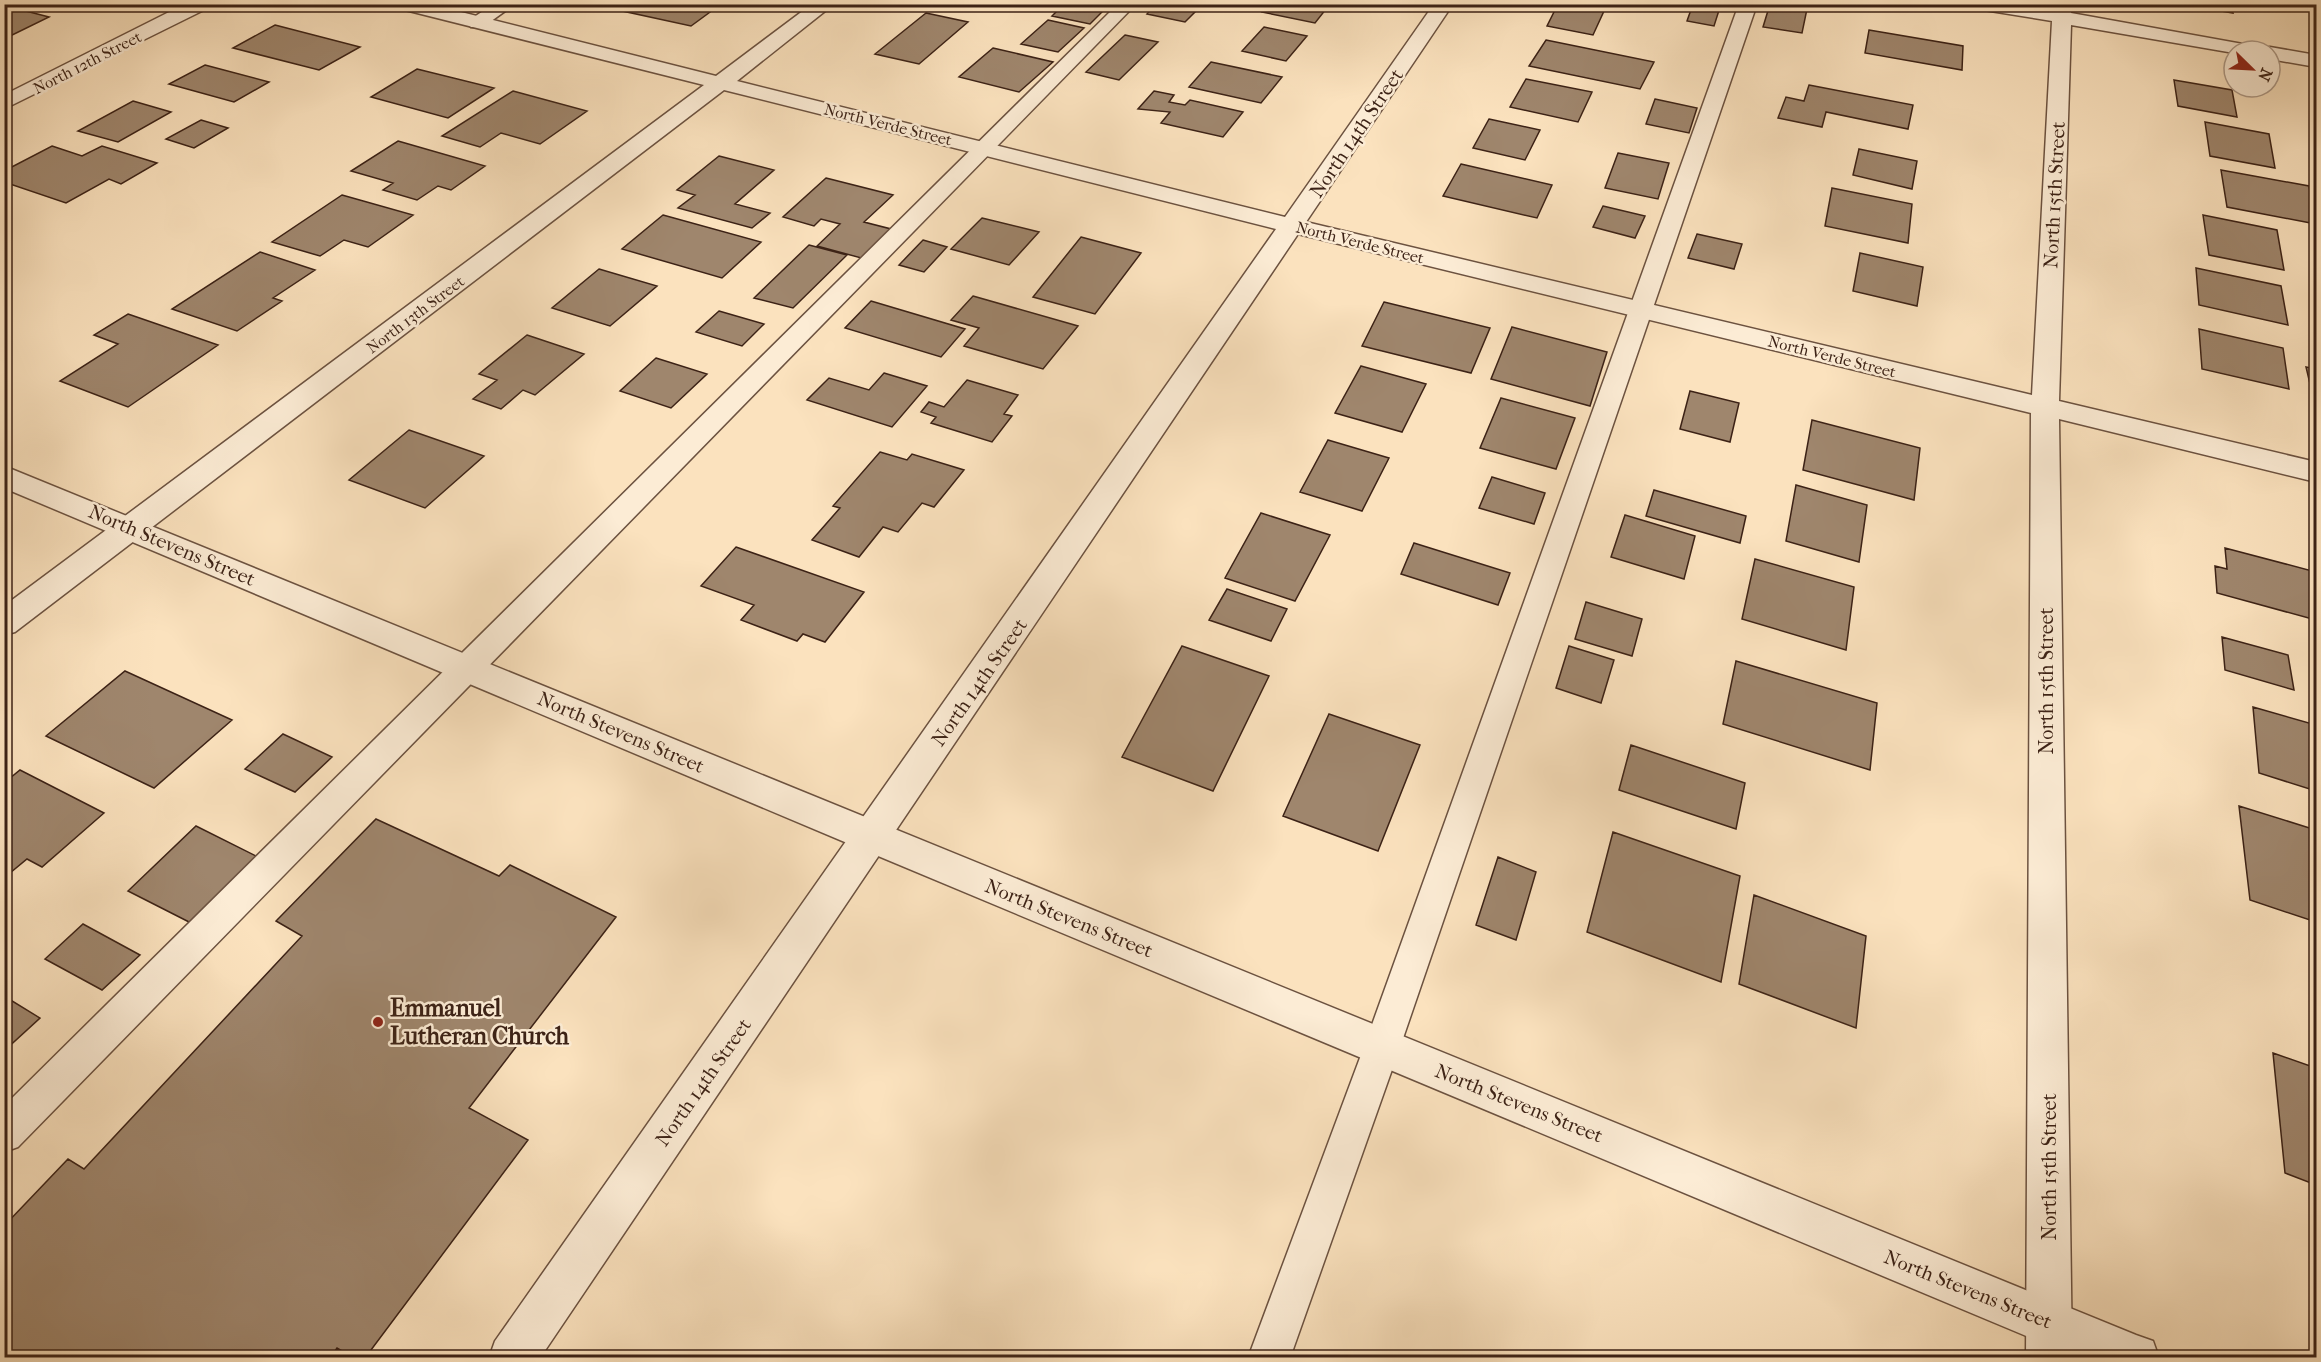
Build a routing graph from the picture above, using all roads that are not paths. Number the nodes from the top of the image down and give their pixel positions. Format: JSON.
{"nodes":[{"id":1,"x":201,"y":4,"type":"edge"},
{"id":2,"x":404,"y":4,"type":"edge"},
{"id":3,"x":507,"y":4,"type":"edge"},
{"id":4,"x":825,"y":4,"type":"edge"},
{"id":5,"x":1128,"y":4,"type":"edge"},
{"id":6,"x":1444,"y":4,"type":"edge"},
{"id":7,"x":1748,"y":4,"type":"edge"},
{"id":8,"x":1984,"y":4,"type":"edge"},
{"id":9,"x":2062,"y":11,"type":"edge"},
{"id":10,"x":477,"y":22,"type":"junction"},
{"id":11,"x":2222,"y":44,"type":"edge"},
{"id":12,"x":2282,"y":55,"type":"edge"},
{"id":13,"x":2316,"y":61,"type":"edge"},
{"id":14,"x":721,"y":82,"type":"junction"},
{"id":15,"x":4,"y":103,"type":"edge"},
{"id":16,"x":985,"y":149,"type":"junction"},
{"id":17,"x":1293,"y":226,"type":"junction"},
{"id":18,"x":1639,"y":309,"type":"junction"},
{"id":19,"x":2045,"y":407,"type":"junction"},
{"id":20,"x":2316,"y":472,"type":"edge"},
{"id":21,"x":4,"y":476,"type":"edge"},
{"id":22,"x":131,"y":527,"type":"junction"},
{"id":23,"x":4,"y":623,"type":"edge"},
{"id":24,"x":467,"y":668,"type":"junction"},
{"id":25,"x":872,"y":837,"type":"junction"},
{"id":26,"x":1382,"y":1047,"type":"junction"},
{"id":27,"x":4,"y":1133,"type":"edge"},
{"id":28,"x":2049,"y":1340,"type":"edge"},
{"id":29,"x":512,"y":1358,"type":"edge"},
{"id":30,"x":1269,"y":1358,"type":"edge"},
{"id":31,"x":2136,"y":1358,"type":"edge"}],
"edges":[{"from":1,"to":15,"type":"street","name":"North 12th Street"},
{"from":2,"to":10,"type":"street","name":"North Verde Street"},
{"from":3,"to":10,"type":"lane"},
{"from":4,"to":14,"type":"street","name":"North 13th Street"},
{"from":5,"to":16,"type":"lane"},
{"from":6,"to":17,"type":"street","name":"North 14th Street"},
{"from":7,"to":18,"type":"lane"},
{"from":8,"to":9,"type":"street"},
{"from":9,"to":11,"type":"street"},
{"from":9,"to":19,"type":"street","name":"North 15th Street"},
{"from":10,"to":14,"type":"street","name":"North Verde Street"},
{"from":12,"to":13,"type":"street"},
{"from":14,"to":16,"type":"street","name":"North Verde Street"},
{"from":14,"to":22,"type":"street","name":"North 13th Street"},
{"from":16,"to":17,"type":"street","name":"North Verde Street"},
{"from":16,"to":24,"type":"lane"},
{"from":17,"to":18,"type":"street","name":"North Verde Street"},
{"from":17,"to":25,"type":"street","name":"North 14th Street"},
{"from":18,"to":19,"type":"street","name":"North Verde Street"},
{"from":18,"to":26,"type":"lane"},
{"from":19,"to":20,"type":"street","name":"North Verde Street"},
{"from":19,"to":28,"type":"street","name":"North 15th Street"},
{"from":21,"to":22,"type":"street","name":"North Stevens Street"},
{"from":22,"to":23,"type":"street","name":"North 13th Street"},
{"from":22,"to":24,"type":"street","name":"North Stevens Street"},
{"from":24,"to":25,"type":"street","name":"North Stevens Street"},
{"from":24,"to":27,"type":"lane"},
{"from":25,"to":26,"type":"street","name":"North Stevens Street"},
{"from":25,"to":29,"type":"street","name":"North 14th Street"},
{"from":26,"to":28,"type":"street","name":"North Stevens Street"},
{"from":26,"to":30,"type":"lane"},
{"from":28,"to":31,"type":"street","name":"North Stevens Street"}]}
